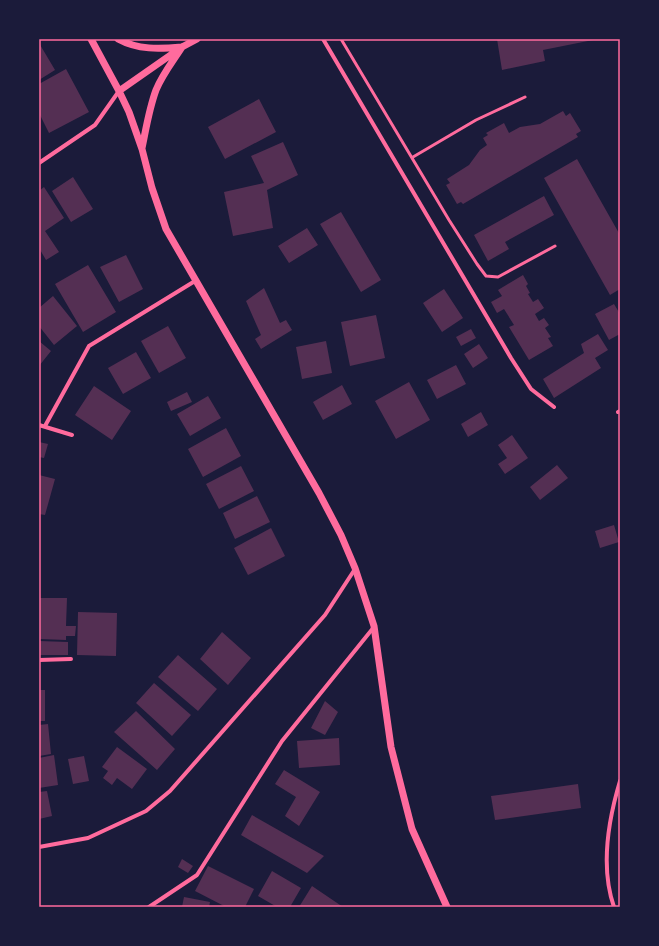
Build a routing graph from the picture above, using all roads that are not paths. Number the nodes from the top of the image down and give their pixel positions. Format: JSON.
{"nodes":[{"id":1,"x":91,"y":39,"type":"edge"},
{"id":2,"x":118,"y":39,"type":"edge"},
{"id":3,"x":197,"y":39,"type":"edge"},
{"id":4,"x":323,"y":39,"type":"edge"},
{"id":5,"x":340,"y":39,"type":"edge"},
{"id":6,"x":182,"y":47,"type":"junction"},
{"id":7,"x":119,"y":91,"type":"junction"},
{"id":8,"x":525,"y":97,"type":"dead end"},
{"id":9,"x":142,"y":149,"type":"junction"},
{"id":10,"x":413,"y":157,"type":"junction"},
{"id":11,"x":39,"y":163,"type":"edge"},
{"id":12,"x":555,"y":246,"type":"dead end"},
{"id":13,"x":196,"y":281,"type":"junction"},
{"id":14,"x":554,"y":407,"type":"dead end"},
{"id":15,"x":39,"y":425,"type":"edge"},
{"id":16,"x":45,"y":426,"type":"junction"},
{"id":17,"x":72,"y":435,"type":"dead end"},
{"id":18,"x":355,"y":568,"type":"junction"},
{"id":19,"x":374,"y":626,"type":"junction"},
{"id":20,"x":71,"y":659,"type":"dead end"},
{"id":21,"x":39,"y":660,"type":"edge"},
{"id":22,"x":620,"y":781,"type":"edge"},
{"id":23,"x":39,"y":847,"type":"edge"},
{"id":24,"x":150,"y":907,"type":"edge"},
{"id":25,"x":447,"y":907,"type":"edge"},
{"id":26,"x":614,"y":907,"type":"edge"}],
"edges":[{"from":1,"to":7,"type":"street"},
{"from":2,"to":6,"type":"street"},
{"from":3,"to":6,"type":"street"},
{"from":4,"to":14,"type":"street"},
{"from":5,"to":10,"type":"lane"},
{"from":6,"to":7,"type":"street"},
{"from":6,"to":9,"type":"street"},
{"from":7,"to":9,"type":"street"},
{"from":7,"to":11,"type":"street"},
{"from":8,"to":10,"type":"lane"},
{"from":9,"to":13,"type":"street"},
{"from":10,"to":12,"type":"lane"},
{"from":13,"to":16,"type":"street"},
{"from":13,"to":18,"type":"street"},
{"from":15,"to":16,"type":"street"},
{"from":16,"to":17,"type":"street"},
{"from":18,"to":19,"type":"street"},
{"from":18,"to":23,"type":"street"},
{"from":19,"to":24,"type":"street"},
{"from":19,"to":25,"type":"street"},
{"from":20,"to":21,"type":"street"},
{"from":22,"to":26,"type":"street"}]}
